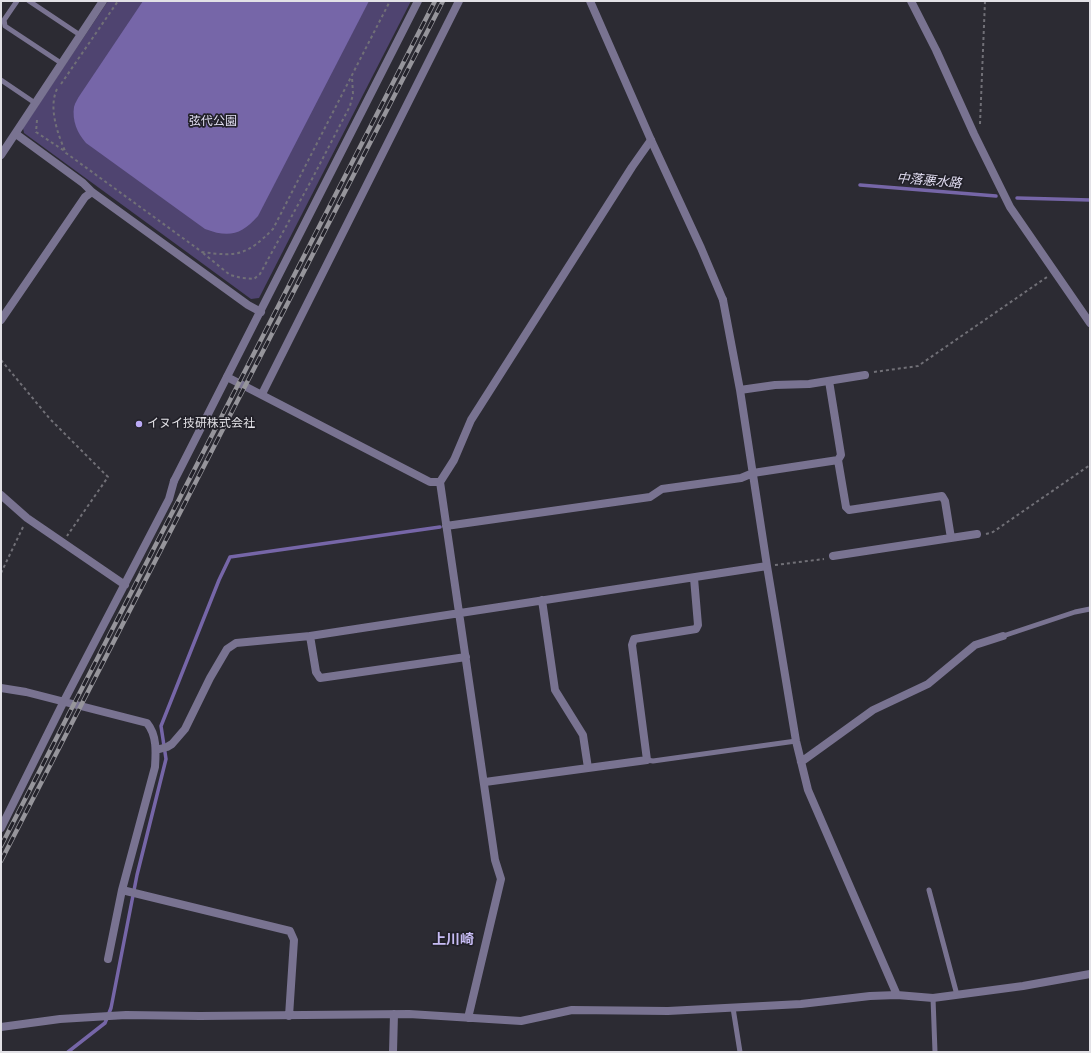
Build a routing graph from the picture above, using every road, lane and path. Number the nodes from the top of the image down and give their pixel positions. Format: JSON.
{"nodes":[{"id":1,"x":17,"y":1,"type":"edge"},
{"id":2,"x":29,"y":1,"type":"edge"},
{"id":3,"x":103,"y":1,"type":"edge"},
{"id":4,"x":118,"y":1,"type":"edge"},
{"id":5,"x":390,"y":1,"type":"edge"},
{"id":6,"x":418,"y":1,"type":"edge"},
{"id":7,"x":459,"y":1,"type":"edge"},
{"id":8,"x":590,"y":1,"type":"edge"},
{"id":9,"x":911,"y":1,"type":"edge"},
{"id":10,"x":985,"y":1,"type":"edge"},
{"id":11,"x":80,"y":35,"type":"junction"},
{"id":12,"x":61,"y":63,"type":"junction"},
{"id":13,"x":352,"y":75,"type":"junction"},
{"id":14,"x":1,"y":80,"type":"edge"},
{"id":15,"x":56,"y":91,"type":"junction"},
{"id":16,"x":52,"y":97,"type":"dead end"},
{"id":17,"x":35,"y":103,"type":"junction"},
{"id":18,"x":40,"y":114,"type":"dead end"},
{"id":19,"x":16,"y":134,"type":"junction"},
{"id":20,"x":974,"y":134,"type":"junction"},
{"id":21,"x":651,"y":140,"type":"junction"},
{"id":22,"x":66,"y":153,"type":"junction"},
{"id":23,"x":1,"y":155,"type":"edge"},
{"id":24,"x":92,"y":192,"type":"junction"},
{"id":25,"x":202,"y":252,"type":"junction"},
{"id":26,"x":1054,"y":272,"type":"junction"},
{"id":27,"x":261,"y":312,"type":"junction"},
{"id":28,"x":1,"y":320,"type":"edge"},
{"id":29,"x":1090,"y":324,"type":"edge"},
{"id":30,"x":1,"y":360,"type":"edge"},
{"id":31,"x":865,"y":376,"type":"joint"},
{"id":32,"x":227,"y":377,"type":"junction"},
{"id":33,"x":829,"y":381,"type":"junction"},
{"id":34,"x":740,"y":390,"type":"junction"},
{"id":35,"x":262,"y":394,"type":"junction"},
{"id":36,"x":838,"y":460,"type":"junction"},
{"id":37,"x":1090,"y":465,"type":"edge"},
{"id":38,"x":753,"y":473,"type":"junction"},
{"id":39,"x":440,"y":482,"type":"junction"},
{"id":40,"x":1,"y":495,"type":"edge"},
{"id":41,"x":27,"y":518,"type":"junction"},
{"id":42,"x":446,"y":526,"type":"junction"},
{"id":43,"x":977,"y":534,"type":"joint"},
{"id":44,"x":951,"y":538,"type":"junction"},
{"id":45,"x":62,"y":543,"type":"junction"},
{"id":46,"x":833,"y":556,"type":"joint"},
{"id":47,"x":767,"y":566,"type":"junction"},
{"id":48,"x":1,"y":573,"type":"edge"},
{"id":49,"x":694,"y":578,"type":"junction"},
{"id":50,"x":125,"y":585,"type":"junction"},
{"id":51,"x":542,"y":600,"type":"junction"},
{"id":52,"x":1090,"y":609,"type":"edge"},
{"id":53,"x":460,"y":612,"type":"junction"},
{"id":54,"x":310,"y":636,"type":"junction"},
{"id":55,"x":1003,"y":636,"type":"joint"},
{"id":56,"x":466,"y":657,"type":"junction"},
{"id":57,"x":1,"y":688,"type":"edge"},
{"id":58,"x":64,"y":701,"type":"junction"},
{"id":59,"x":796,"y":741,"type":"junction"},
{"id":60,"x":156,"y":750,"type":"junction"},
{"id":61,"x":647,"y":760,"type":"junction"},
{"id":62,"x":800,"y":762,"type":"junction"},
{"id":63,"x":588,"y":768,"type":"junction"},
{"id":64,"x":485,"y":782,"type":"junction"},
{"id":65,"x":1,"y":828,"type":"edge"},
{"id":66,"x":122,"y":890,"type":"junction"},
{"id":67,"x":929,"y":890,"type":"dead end"},
{"id":68,"x":108,"y":959,"type":"dead end"},
{"id":69,"x":1090,"y":974,"type":"edge"},
{"id":70,"x":897,"y":995,"type":"junction"},
{"id":71,"x":957,"y":995,"type":"junction"},
{"id":72,"x":933,"y":998,"type":"junction"},
{"id":73,"x":733,"y":1008,"type":"junction"},
{"id":74,"x":394,"y":1014,"type":"junction"},
{"id":75,"x":289,"y":1016,"type":"junction"},
{"id":76,"x":468,"y":1018,"type":"junction"},
{"id":77,"x":1,"y":1027,"type":"edge"},
{"id":78,"x":393,"y":1052,"type":"edge"},
{"id":79,"x":740,"y":1052,"type":"edge"},
{"id":80,"x":935,"y":1052,"type":"edge"}],
"edges":[{"from":1,"to":12,"type":"lane"},
{"from":2,"to":11,"type":"lane"},
{"from":3,"to":11,"type":"street"},
{"from":4,"to":15,"type":"path"},
{"from":5,"to":13,"type":"path"},
{"from":6,"to":27,"type":"street"},
{"from":7,"to":35,"type":"street"},
{"from":8,"to":21,"type":"street"},
{"from":9,"to":20,"type":"street"},
{"from":10,"to":20,"type":"path"},
{"from":11,"to":12,"type":"street"},
{"from":12,"to":17,"type":"street"},
{"from":13,"to":25,"type":"path"},
{"from":13,"to":25,"type":"path"},
{"from":14,"to":17,"type":"lane"},
{"from":15,"to":16,"type":"path"},
{"from":15,"to":22,"type":"path"},
{"from":17,"to":19,"type":"street"},
{"from":18,"to":22,"type":"path"},
{"from":19,"to":23,"type":"street"},
{"from":19,"to":24,"type":"street"},
{"from":20,"to":26,"type":"street"},
{"from":21,"to":34,"type":"street"},
{"from":21,"to":39,"type":"street"},
{"from":22,"to":25,"type":"path"},
{"from":24,"to":27,"type":"street"},
{"from":24,"to":28,"type":"street"},
{"from":26,"to":29,"type":"street"},
{"from":26,"to":31,"type":"path"},
{"from":27,"to":32,"type":"street"},
{"from":30,"to":45,"type":"path"},
{"from":31,"to":33,"type":"street"},
{"from":32,"to":35,"type":"street"},
{"from":32,"to":50,"type":"street"},
{"from":33,"to":34,"type":"street"},
{"from":33,"to":36,"type":"street"},
{"from":34,"to":38,"type":"street"},
{"from":35,"to":39,"type":"street"},
{"from":36,"to":38,"type":"street"},
{"from":36,"to":44,"type":"street"},
{"from":37,"to":43,"type":"path"},
{"from":38,"to":42,"type":"street"},
{"from":38,"to":47,"type":"street"},
{"from":39,"to":42,"type":"street"},
{"from":40,"to":41,"type":"street"},
{"from":41,"to":45,"type":"street"},
{"from":41,"to":48,"type":"path"},
{"from":42,"to":53,"type":"street"},
{"from":43,"to":44,"type":"street"},
{"from":44,"to":46,"type":"street"},
{"from":45,"to":50,"type":"street"},
{"from":46,"to":47,"type":"path"},
{"from":47,"to":49,"type":"street"},
{"from":47,"to":59,"type":"street"},
{"from":49,"to":51,"type":"street"},
{"from":49,"to":61,"type":"street"},
{"from":50,"to":58,"type":"street"},
{"from":51,"to":53,"type":"street"},
{"from":51,"to":63,"type":"street"},
{"from":52,"to":55,"type":"lane"},
{"from":53,"to":54,"type":"street"},
{"from":53,"to":56,"type":"street"},
{"from":54,"to":56,"type":"street"},
{"from":54,"to":60,"type":"street"},
{"from":55,"to":62,"type":"street"},
{"from":56,"to":64,"type":"street"},
{"from":57,"to":58,"type":"street"},
{"from":58,"to":60,"type":"street"},
{"from":58,"to":65,"type":"street"},
{"from":59,"to":61,"type":"lane"},
{"from":59,"to":62,"type":"street"},
{"from":60,"to":66,"type":"street"},
{"from":61,"to":63,"type":"street"},
{"from":62,"to":70,"type":"street"},
{"from":63,"to":64,"type":"street"},
{"from":64,"to":76,"type":"street"},
{"from":66,"to":68,"type":"street"},
{"from":66,"to":75,"type":"street"},
{"from":67,"to":71,"type":"lane"},
{"from":69,"to":71,"type":"street"},
{"from":70,"to":72,"type":"street"},
{"from":70,"to":73,"type":"street"},
{"from":71,"to":72,"type":"street"},
{"from":72,"to":80,"type":"lane"},
{"from":73,"to":76,"type":"street"},
{"from":73,"to":79,"type":"lane"},
{"from":74,"to":75,"type":"street"},
{"from":74,"to":76,"type":"street"},
{"from":74,"to":78,"type":"street"},
{"from":75,"to":77,"type":"street"}]}
